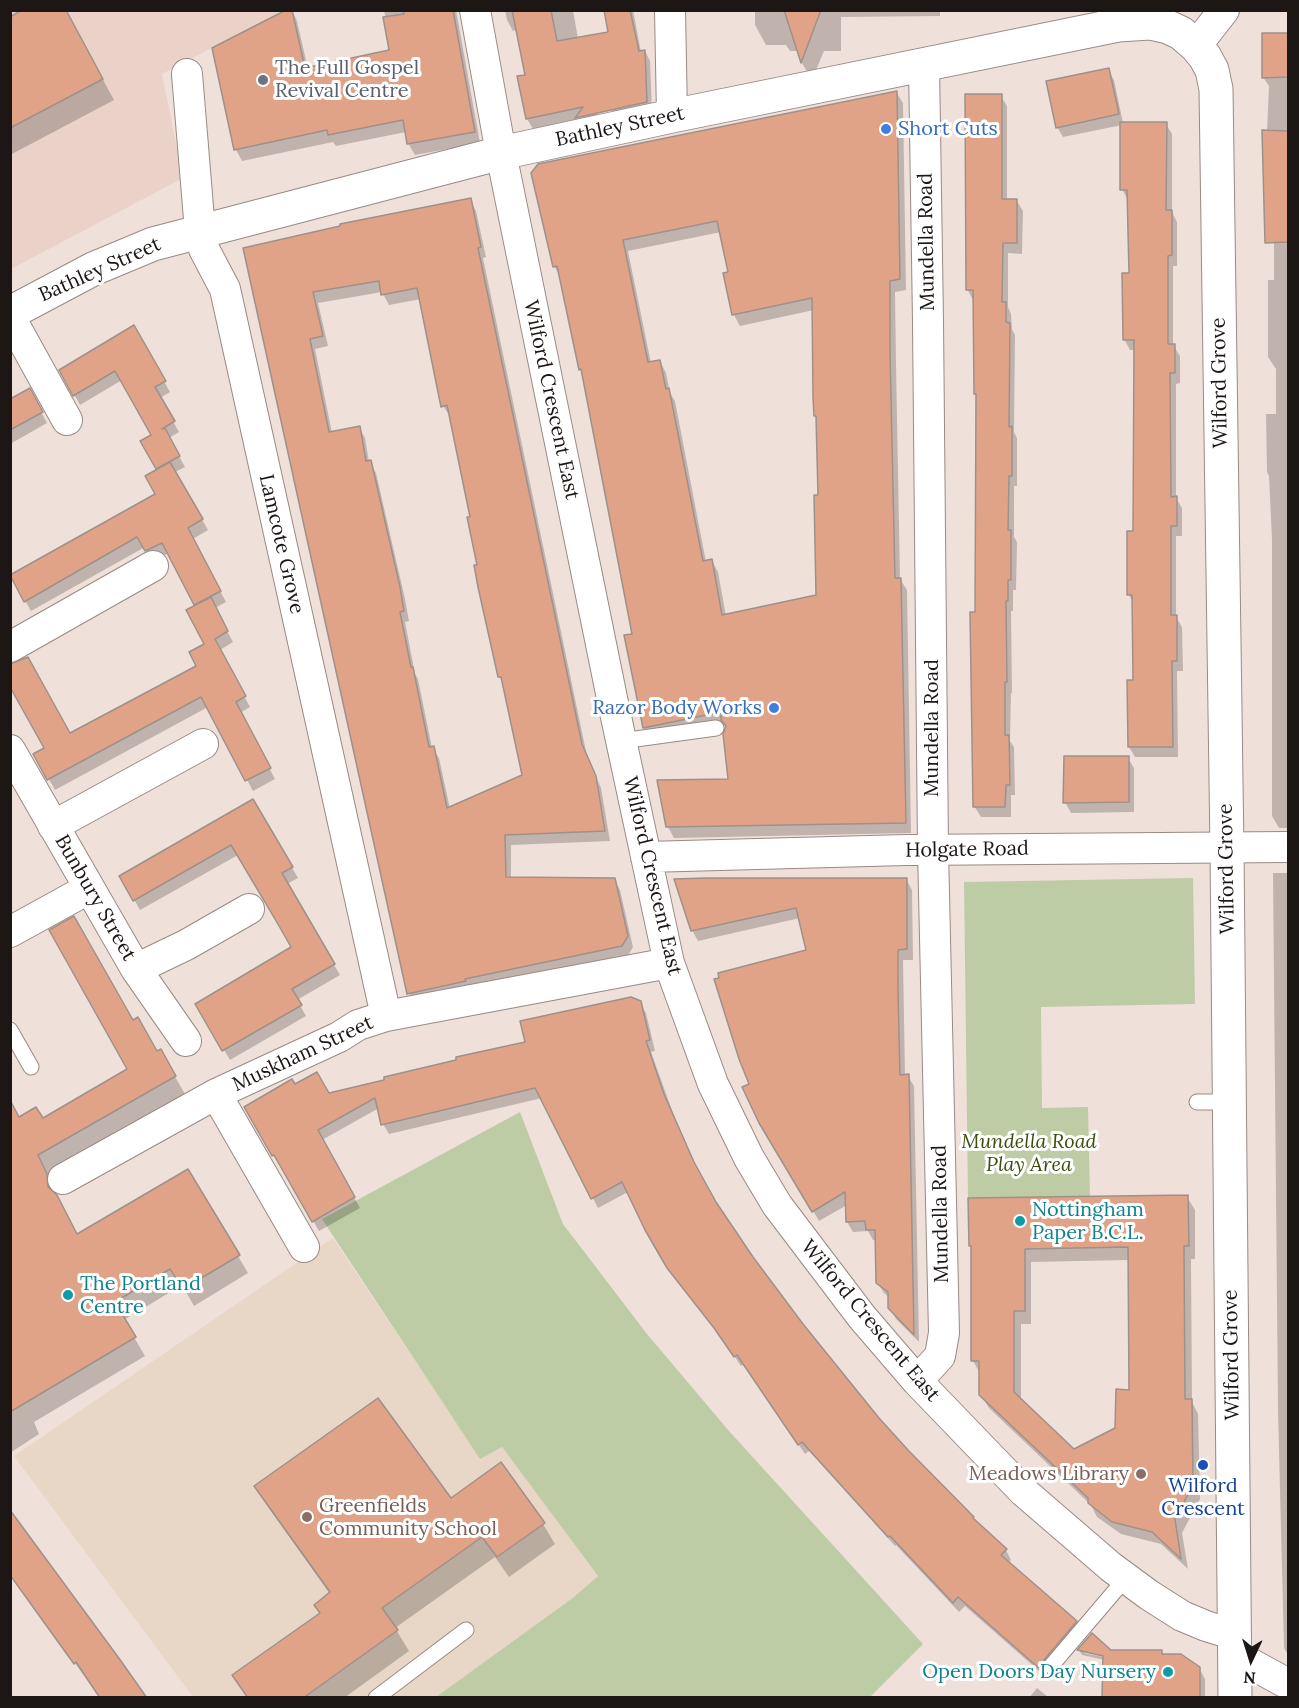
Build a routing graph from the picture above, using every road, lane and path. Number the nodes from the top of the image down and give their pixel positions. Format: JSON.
{"nodes":[{"id":1,"x":475,"y":10,"type":"edge"},
{"id":2,"x":670,"y":10,"type":"edge"},
{"id":3,"x":1224,"y":10,"type":"edge"},
{"id":4,"x":1196,"y":46,"type":"junction"},
{"id":5,"x":924,"y":65,"type":"junction"},
{"id":6,"x":187,"y":74,"type":"dead end"},
{"id":7,"x":672,"y":116,"type":"junction"},
{"id":8,"x":501,"y":153,"type":"junction"},
{"id":9,"x":201,"y":231,"type":"junction"},
{"id":10,"x":10,"y":315,"type":"edge"},
{"id":11,"x":68,"y":420,"type":"dead end"},
{"id":12,"x":153,"y":566,"type":"dead end"},
{"id":13,"x":10,"y":647,"type":"edge"},
{"id":14,"x":716,"y":728,"type":"dead end"},
{"id":15,"x":621,"y":741,"type":"junction"},
{"id":16,"x":203,"y":744,"type":"dead end"},
{"id":17,"x":10,"y":750,"type":"edge"},
{"id":18,"x":53,"y":826,"type":"junction"},
{"id":19,"x":1288,"y":847,"type":"edge"},
{"id":20,"x":1227,"y":849,"type":"junction"},
{"id":21,"x":933,"y":850,"type":"junction"},
{"id":22,"x":646,"y":857,"type":"junction"},
{"id":23,"x":88,"y":889,"type":"junction"},
{"id":24,"x":249,"y":909,"type":"dead end"},
{"id":25,"x":10,"y":932,"type":"edge"},
{"id":26,"x":669,"y":963,"type":"junction"},
{"id":27,"x":136,"y":969,"type":"junction"},
{"id":28,"x":386,"y":1016,"type":"junction"},
{"id":29,"x":10,"y":1030,"type":"edge"},
{"id":30,"x":186,"y":1041,"type":"dead end"},
{"id":31,"x":31,"y":1067,"type":"dead end"},
{"id":32,"x":216,"y":1094,"type":"junction"},
{"id":33,"x":1197,"y":1102,"type":"dead end"},
{"id":34,"x":1229,"y":1102,"type":"junction"},
{"id":35,"x":63,"y":1179,"type":"dead end"},
{"id":36,"x":304,"y":1247,"type":"dead end"},
{"id":37,"x":917,"y":1381,"type":"junction"},
{"id":38,"x":1126,"y":1578,"type":"junction"},
{"id":39,"x":466,"y":1630,"type":"dead end"},
{"id":40,"x":1235,"y":1645,"type":"junction"},
{"id":41,"x":1052,"y":1666,"type":"dead end"},
{"id":42,"x":1288,"y":1684,"type":"edge"},
{"id":43,"x":376,"y":1698,"type":"edge"},
{"id":44,"x":1235,"y":1698,"type":"edge"}],
"edges":[{"from":1,"to":8,"type":"street","name":"Wilford Crescent East"},
{"from":2,"to":7,"type":"street"},
{"from":3,"to":4,"type":"street"},
{"from":4,"to":5,"type":"street","name":"Bathley Street"},
{"from":4,"to":20,"type":"street","name":"Wilford Grove"},
{"from":5,"to":7,"type":"street","name":"Bathley Street"},
{"from":5,"to":21,"type":"street","name":"Mundella Road"},
{"from":6,"to":9,"type":"street","name":"Lamcote Grove"},
{"from":7,"to":8,"type":"street","name":"Bathley Street"},
{"from":8,"to":9,"type":"street","name":"Bathley Street"},
{"from":8,"to":15,"type":"street","name":"Wilford Crescent East"},
{"from":9,"to":10,"type":"street","name":"Bathley Street"},
{"from":9,"to":28,"type":"street","name":"Lamcote Grove"},
{"from":10,"to":11,"type":"street"},
{"from":12,"to":13,"type":"street"},
{"from":14,"to":15,"type":"lane"},
{"from":15,"to":22,"type":"street","name":"Wilford Crescent East"},
{"from":16,"to":18,"type":"street"},
{"from":17,"to":18,"type":"street","name":"Bunbury Street"},
{"from":18,"to":23,"type":"street","name":"Bunbury Street"},
{"from":19,"to":20,"type":"street","name":"Holgate Road"},
{"from":20,"to":21,"type":"street","name":"Holgate Road"},
{"from":20,"to":34,"type":"street","name":"Wilford Grove"},
{"from":21,"to":22,"type":"street","name":"Holgate Road"},
{"from":21,"to":37,"type":"street","name":"Mundella Road"},
{"from":22,"to":26,"type":"street","name":"Wilford Crescent East"},
{"from":23,"to":25,"type":"street"},
{"from":23,"to":27,"type":"street","name":"Bunbury Street"},
{"from":24,"to":27,"type":"street"},
{"from":26,"to":28,"type":"street","name":"Muskham Street"},
{"from":26,"to":37,"type":"street","name":"Wilford Crescent East"},
{"from":27,"to":30,"type":"street","name":"Bunbury Street"},
{"from":28,"to":32,"type":"street","name":"Muskham Street"},
{"from":29,"to":31,"type":"lane"},
{"from":32,"to":35,"type":"street","name":"Muskham Street"},
{"from":32,"to":36,"type":"street"},
{"from":33,"to":34,"type":"lane"},
{"from":34,"to":40,"type":"street","name":"Wilford Grove"},
{"from":37,"to":38,"type":"street","name":"Wilford Crescent East"},
{"from":38,"to":40,"type":"street","name":"Wilford Crescent East"},
{"from":38,"to":41,"type":"lane"},
{"from":39,"to":43,"type":"lane"},
{"from":40,"to":42,"type":"street","name":"Wilford Crescent East"},
{"from":40,"to":44,"type":"street","name":"Wilford Grove"}]}
